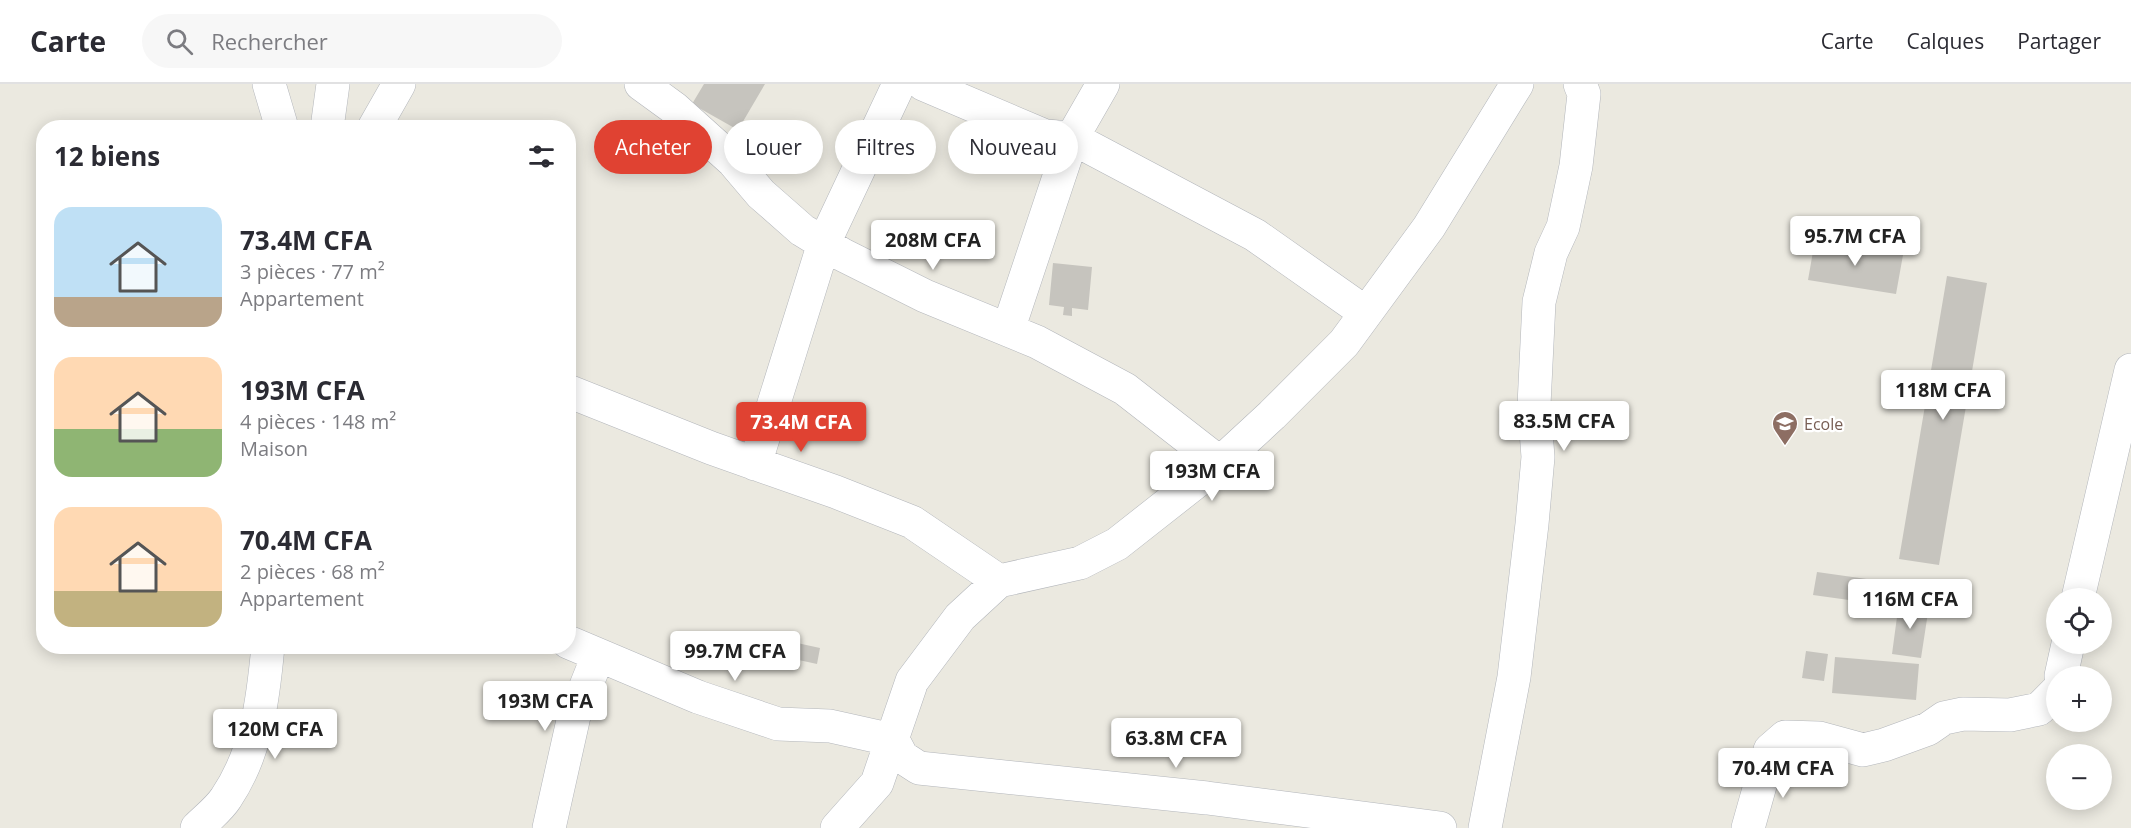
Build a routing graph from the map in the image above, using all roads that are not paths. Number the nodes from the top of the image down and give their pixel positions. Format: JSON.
{"nodes":[{"id":1,"x":269,"y":84,"type":"edge"},
{"id":2,"x":333,"y":84,"type":"edge"},
{"id":3,"x":399,"y":84,"type":"edge"},
{"id":4,"x":641,"y":84,"type":"edge"},
{"id":5,"x":899,"y":84,"type":"edge"},
{"id":6,"x":923,"y":84,"type":"edge"},
{"id":7,"x":1103,"y":84,"type":"edge"},
{"id":8,"x":1517,"y":84,"type":"edge"},
{"id":9,"x":1580,"y":84,"type":"edge"},
{"id":10,"x":280,"y":120,"type":"edge"},
{"id":11,"x":328,"y":120,"type":"edge"},
{"id":12,"x":379,"y":120,"type":"edge"},
{"id":13,"x":1007,"y":120,"type":"edge"},
{"id":14,"x":1078,"y":128,"type":"edge"},
{"id":15,"x":1078,"y":141,"type":"edge"},
{"id":16,"x":1060,"y":174,"type":"edge"},
{"id":17,"x":824,"y":243,"type":"junction"},
{"id":18,"x":1366,"y":314,"type":"junction"},
{"id":19,"x":1008,"y":330,"type":"junction"},
{"id":20,"x":2131,"y":369,"type":"edge"},
{"id":21,"x":576,"y":394,"type":"edge"},
{"id":22,"x":1220,"y":463,"type":"junction"},
{"id":23,"x":755,"y":464,"type":"junction"},
{"id":24,"x":999,"y":581,"type":"junction"},
{"id":25,"x":2080,"y":588,"type":"edge"},
{"id":26,"x":576,"y":646,"type":"edge"},
{"id":27,"x":267,"y":654,"type":"edge"},
{"id":28,"x":598,"y":656,"type":"junction"},
{"id":29,"x":2046,"y":702,"type":"edge"},
{"id":30,"x":893,"y":740,"type":"junction"},
{"id":31,"x":197,"y":828,"type":"edge"},
{"id":32,"x":549,"y":828,"type":"edge"},
{"id":33,"x":837,"y":828,"type":"edge"},
{"id":34,"x":1440,"y":828,"type":"edge"},
{"id":35,"x":1485,"y":828,"type":"edge"},
{"id":36,"x":1748,"y":828,"type":"edge"}],
"edges":[{"from":1,"to":10,"type":"street"},
{"from":2,"to":11,"type":"street"},
{"from":3,"to":12,"type":"street"},
{"from":4,"to":17,"type":"street"},
{"from":5,"to":17,"type":"street"},
{"from":6,"to":13,"type":"street"},
{"from":7,"to":14,"type":"street"},
{"from":8,"to":18,"type":"street"},
{"from":9,"to":35,"type":"street"},
{"from":15,"to":18,"type":"street"},
{"from":16,"to":19,"type":"street"},
{"from":17,"to":19,"type":"street"},
{"from":17,"to":23,"type":"street"},
{"from":18,"to":22,"type":"street"},
{"from":19,"to":22,"type":"street"},
{"from":20,"to":25,"type":"street"},
{"from":21,"to":23,"type":"street"},
{"from":22,"to":24,"type":"street"},
{"from":23,"to":24,"type":"street"},
{"from":24,"to":30,"type":"street"},
{"from":26,"to":28,"type":"street"},
{"from":27,"to":31,"type":"street"},
{"from":28,"to":30,"type":"street"},
{"from":28,"to":32,"type":"street"},
{"from":29,"to":36,"type":"street"},
{"from":30,"to":33,"type":"street"},
{"from":30,"to":34,"type":"street"}]}
